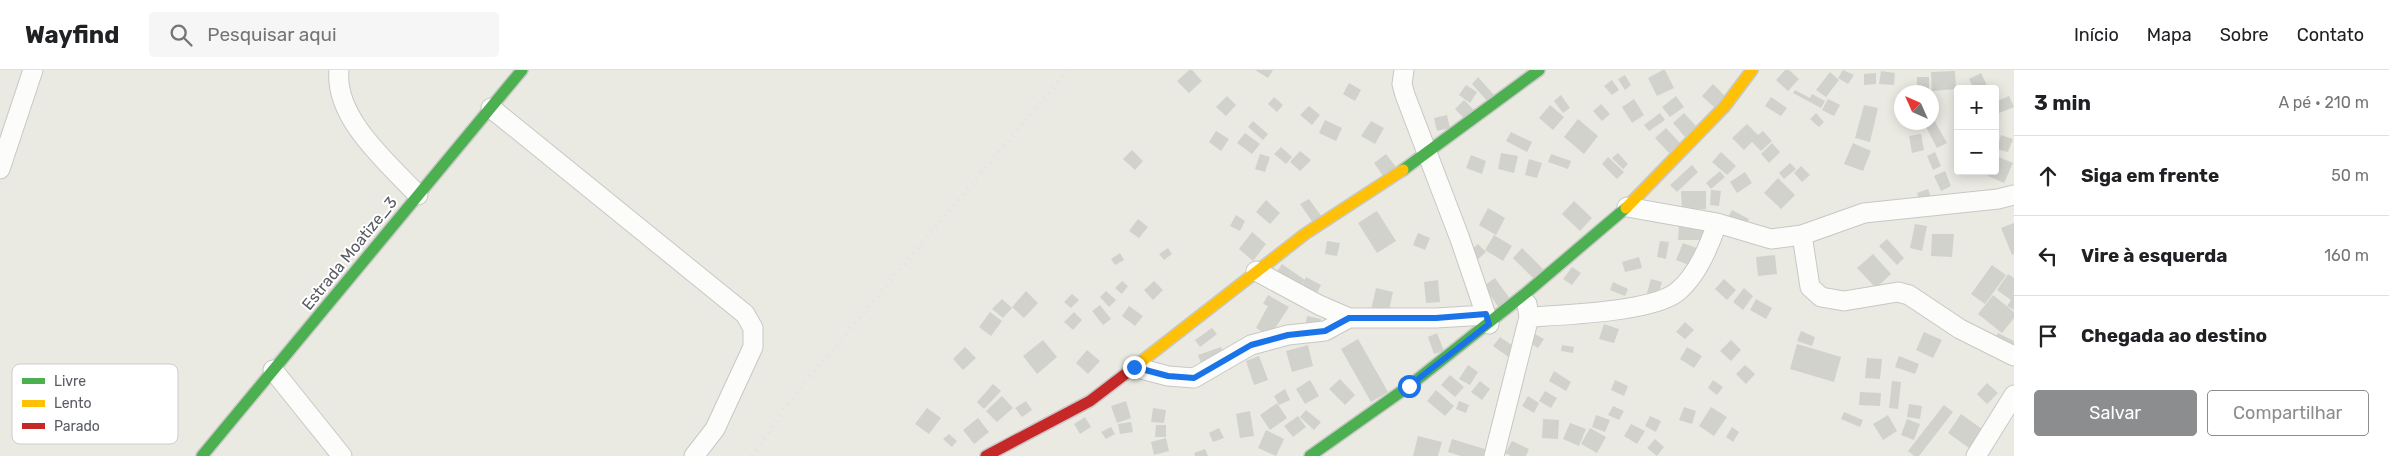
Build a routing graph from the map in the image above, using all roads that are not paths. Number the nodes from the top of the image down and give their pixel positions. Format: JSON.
{"nodes":[{"id":1,"x":32,"y":70,"type":"edge"},
{"id":2,"x":339,"y":70,"type":"edge"},
{"id":3,"x":522,"y":70,"type":"edge"},
{"id":4,"x":1404,"y":70,"type":"edge"},
{"id":5,"x":1539,"y":70,"type":"edge"},
{"id":6,"x":1752,"y":70,"type":"edge"},
{"id":7,"x":490,"y":108,"type":"junction"},
{"id":8,"x":1428,"y":153,"type":"junction"},
{"id":9,"x":0,"y":170,"type":"edge"},
{"id":10,"x":418,"y":195,"type":"junction"},
{"id":11,"x":2014,"y":195,"type":"edge"},
{"id":12,"x":1627,"y":207,"type":"junction"},
{"id":13,"x":1717,"y":223,"type":"junction"},
{"id":14,"x":1802,"y":235,"type":"junction"},
{"id":15,"x":1256,"y":271,"type":"junction"},
{"id":16,"x":1526,"y":293,"type":"junction"},
{"id":17,"x":1529,"y":316,"type":"junction"},
{"id":18,"x":1349,"y":318,"type":"junction"},
{"id":19,"x":1487,"y":319,"type":"junction"},
{"id":20,"x":2014,"y":356,"type":"edge"},
{"id":21,"x":1134,"y":367,"type":"junction"},
{"id":22,"x":273,"y":370,"type":"junction"},
{"id":23,"x":2014,"y":395,"type":"edge"},
{"id":24,"x":202,"y":456,"type":"edge"},
{"id":25,"x":342,"y":456,"type":"edge"},
{"id":26,"x":694,"y":456,"type":"edge"},
{"id":27,"x":986,"y":456,"type":"edge"},
{"id":28,"x":1310,"y":456,"type":"edge"},
{"id":29,"x":1494,"y":456,"type":"edge"},
{"id":30,"x":1976,"y":456,"type":"edge"}],
"edges":[{"from":1,"to":9,"type":"street"},
{"from":2,"to":10,"type":"street"},
{"from":3,"to":7,"type":"main road","name":"Estrada Moatize_3"},
{"from":4,"to":8,"type":"street"},
{"from":5,"to":8,"type":"main road"},
{"from":6,"to":12,"type":"main road"},
{"from":7,"to":10,"type":"main road","name":"Estrada Moatize_3"},
{"from":7,"to":26,"type":"street"},
{"from":8,"to":15,"type":"main road"},
{"from":8,"to":19,"type":"street"},
{"from":10,"to":22,"type":"main road","name":"Estrada Moatize_3"},
{"from":11,"to":14,"type":"street"},
{"from":12,"to":13,"type":"street"},
{"from":12,"to":16,"type":"main road"},
{"from":13,"to":14,"type":"street"},
{"from":13,"to":17,"type":"street"},
{"from":14,"to":20,"type":"street"},
{"from":15,"to":18,"type":"street"},
{"from":15,"to":21,"type":"main road"},
{"from":16,"to":17,"type":"street"},
{"from":16,"to":19,"type":"main road"},
{"from":17,"to":29,"type":"street"},
{"from":18,"to":19,"type":"street"},
{"from":18,"to":21,"type":"street"},
{"from":19,"to":28,"type":"main road"},
{"from":21,"to":27,"type":"main road"},
{"from":22,"to":24,"type":"main road","name":"Estrada Moatize_3"},
{"from":22,"to":25,"type":"street"},
{"from":23,"to":30,"type":"street"}]}
